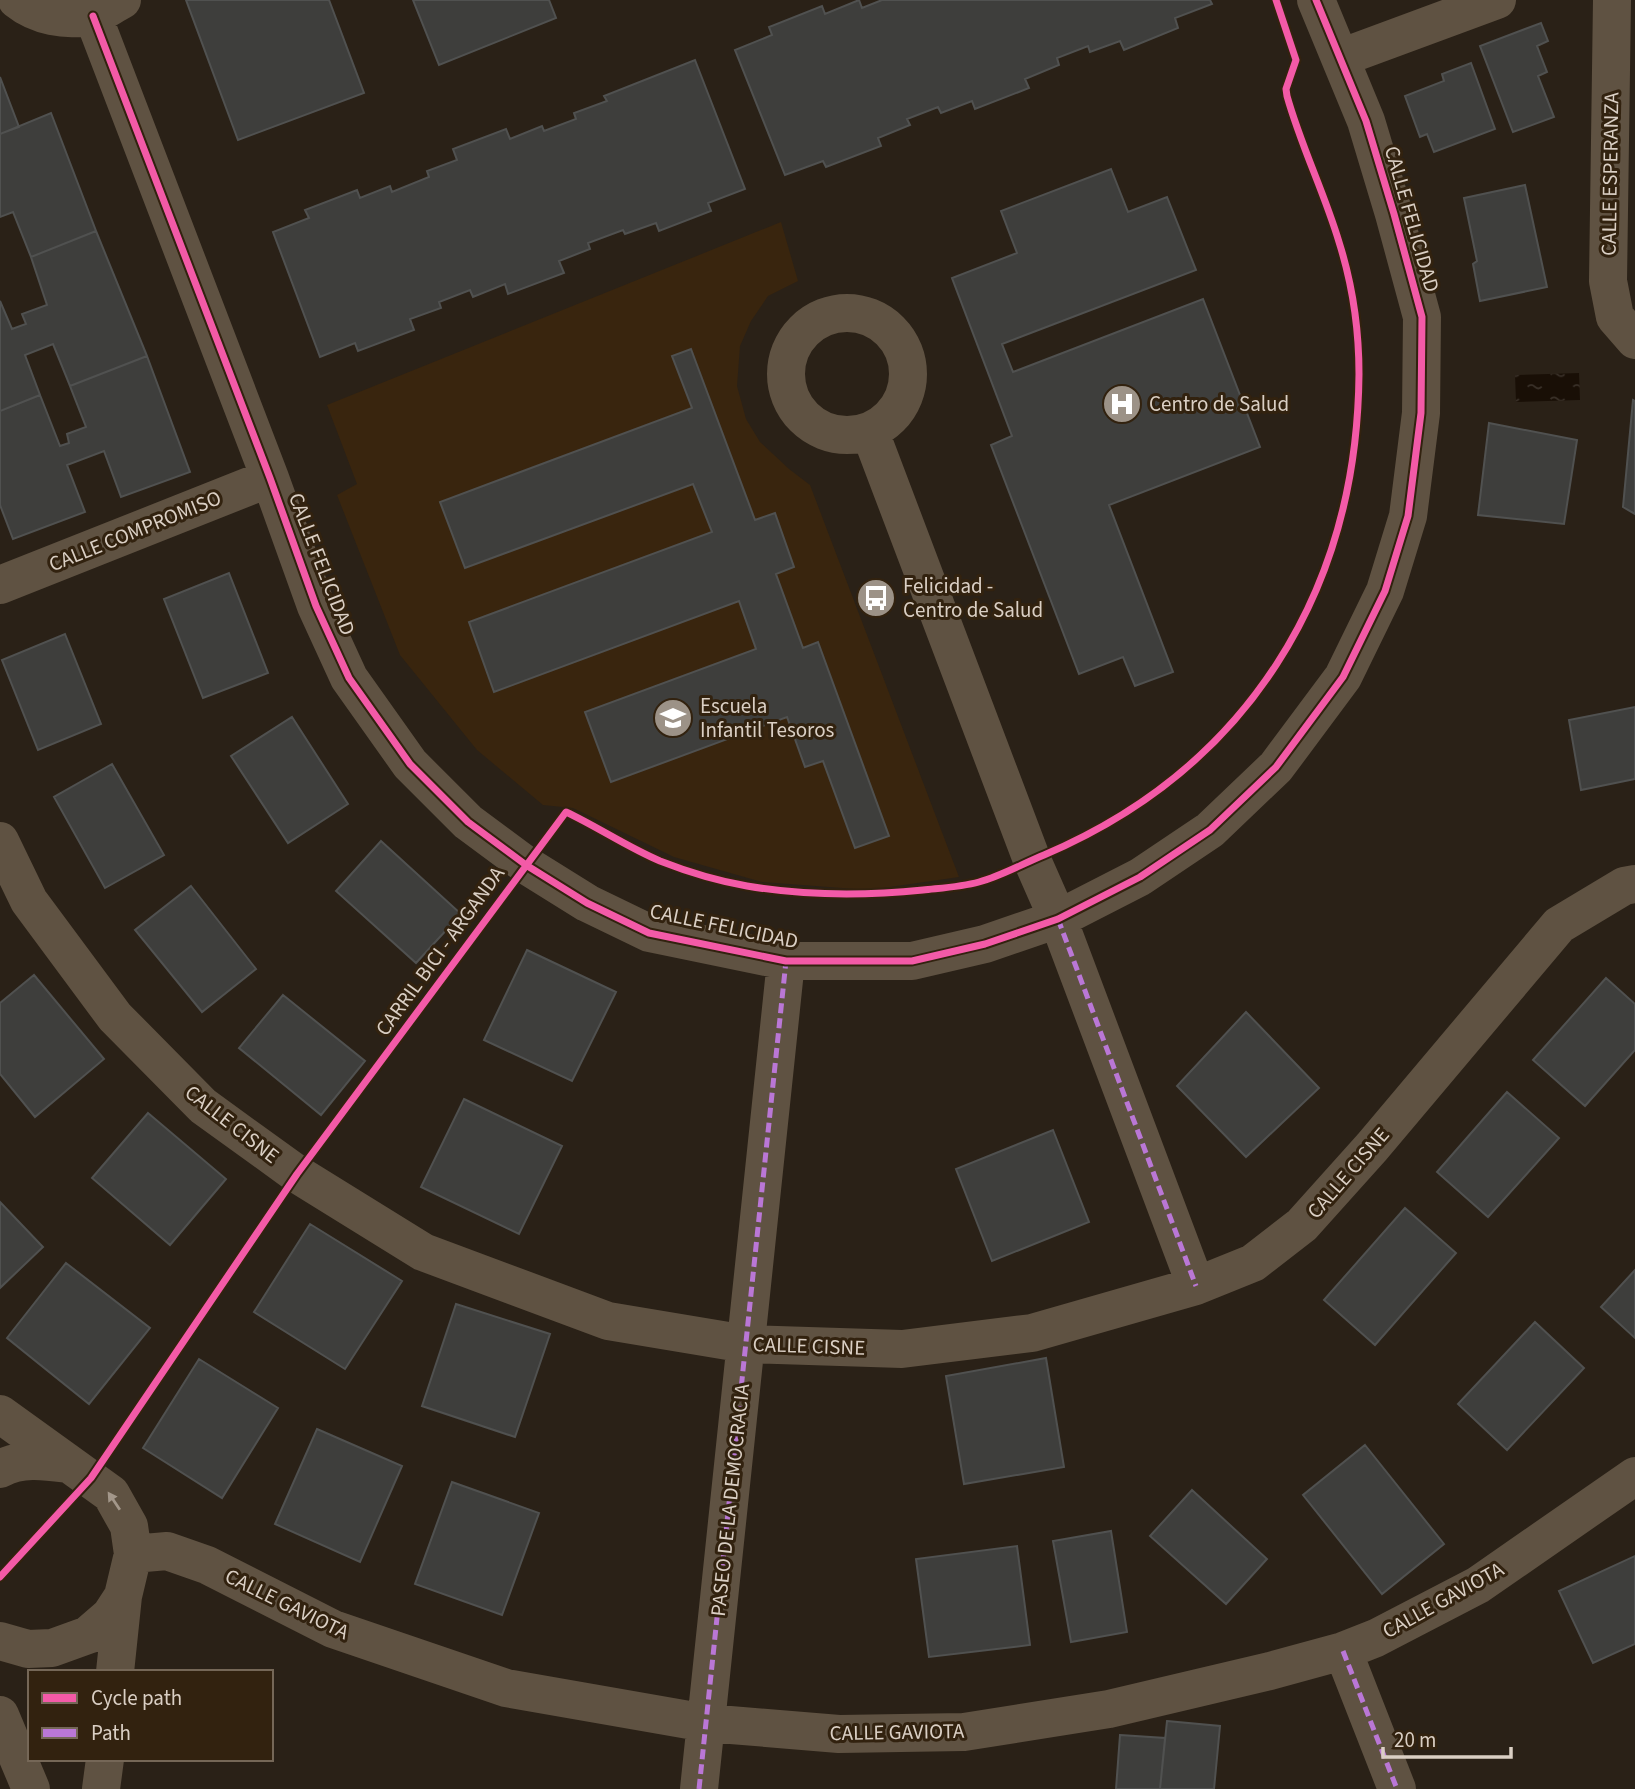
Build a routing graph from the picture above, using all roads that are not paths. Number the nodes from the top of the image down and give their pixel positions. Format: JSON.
{"nodes":[{"id":1,"x":17,"y":0,"type":"edge"},
{"id":2,"x":1316,"y":0,"type":"edge"},
{"id":3,"x":1497,"y":0,"type":"edge"},
{"id":4,"x":1612,"y":0,"type":"edge"},
{"id":5,"x":107,"y":8,"type":"edge"},
{"id":6,"x":1340,"y":58,"type":"junction"},
{"id":7,"x":1635,"y":340,"type":"edge"},
{"id":8,"x":870,"y":432,"type":"dead end"},
{"id":9,"x":270,"y":478,"type":"junction"},
{"id":10,"x":0,"y":585,"type":"edge"},
{"id":11,"x":0,"y":841,"type":"edge"},
{"id":12,"x":1635,"y":884,"type":"edge"},
{"id":13,"x":1058,"y":919,"type":"junction"},
{"id":14,"x":786,"y":961,"type":"junction"},
{"id":15,"x":1196,"y":1286,"type":"junction"},
{"id":16,"x":746,"y":1344,"type":"junction"},
{"id":17,"x":0,"y":1414,"type":"edge"},
{"id":18,"x":69,"y":1464,"type":"junction"},
{"id":19,"x":0,"y":1469,"type":"edge"},
{"id":20,"x":1635,"y":1476,"type":"edge"},
{"id":21,"x":133,"y":1555,"type":"junction"},
{"id":22,"x":123,"y":1596,"type":"junction"},
{"id":23,"x":0,"y":1641,"type":"edge"},
{"id":24,"x":1343,"y":1651,"type":"junction"},
{"id":25,"x":115,"y":1670,"type":"edge"},
{"id":26,"x":0,"y":1715,"type":"edge"},
{"id":27,"x":706,"y":1723,"type":"junction"},
{"id":28,"x":0,"y":1731,"type":"edge"},
{"id":29,"x":105,"y":1761,"type":"edge"},
{"id":30,"x":14,"y":1789,"type":"edge"},
{"id":31,"x":31,"y":1789,"type":"edge"},
{"id":32,"x":101,"y":1789,"type":"edge"},
{"id":33,"x":699,"y":1789,"type":"edge"},
{"id":34,"x":1397,"y":1789,"type":"edge"}],
"edges":[{"from":1,"to":5,"type":"street"},
{"from":2,"to":6,"type":"street","name":"CALLE FELICIDAD"},
{"from":3,"to":6,"type":"street"},
{"from":4,"to":7,"type":"street","name":"CALLE ESPERANZA"},
{"from":5,"to":9,"type":"street","name":"CALLE FELICIDAD"},
{"from":6,"to":13,"type":"street","name":"CALLE FELICIDAD"},
{"from":8,"to":13,"type":"street"},
{"from":9,"to":10,"type":"street","name":"CALLE COMPROMISO"},
{"from":9,"to":14,"type":"street","name":"CALLE FELICIDAD"},
{"from":11,"to":16,"type":"street","name":"CALLE CISNE"},
{"from":12,"to":15,"type":"street","name":"CALLE CISNE"},
{"from":13,"to":14,"type":"street","name":"CALLE FELICIDAD"},
{"from":13,"to":15,"type":"street"},
{"from":14,"to":16,"type":"street","name":"PASEO DE LA DEMOCRACIA"},
{"from":15,"to":16,"type":"street","name":"CALLE CISNE"},
{"from":16,"to":27,"type":"street","name":"PASEO DE LA DEMOCRACIA"},
{"from":17,"to":18,"type":"street"},
{"from":18,"to":19,"type":"street"},
{"from":21,"to":18,"type":"street","one_way":true},
{"from":20,"to":24,"type":"street","name":"CALLE GAVIOTA"},
{"from":21,"to":22,"type":"street"},
{"from":21,"to":27,"type":"street","name":"CALLE GAVIOTA"},
{"from":22,"to":23,"type":"street"},
{"from":22,"to":25,"type":"street"},
{"from":24,"to":27,"type":"street","name":"CALLE GAVIOTA"},
{"from":24,"to":34,"type":"street"},
{"from":26,"to":31,"type":"street"},
{"from":27,"to":33,"type":"street","name":"PASEO DE LA DEMOCRACIA"},
{"from":28,"to":30,"type":"street"},
{"from":29,"to":32,"type":"street"}]}
